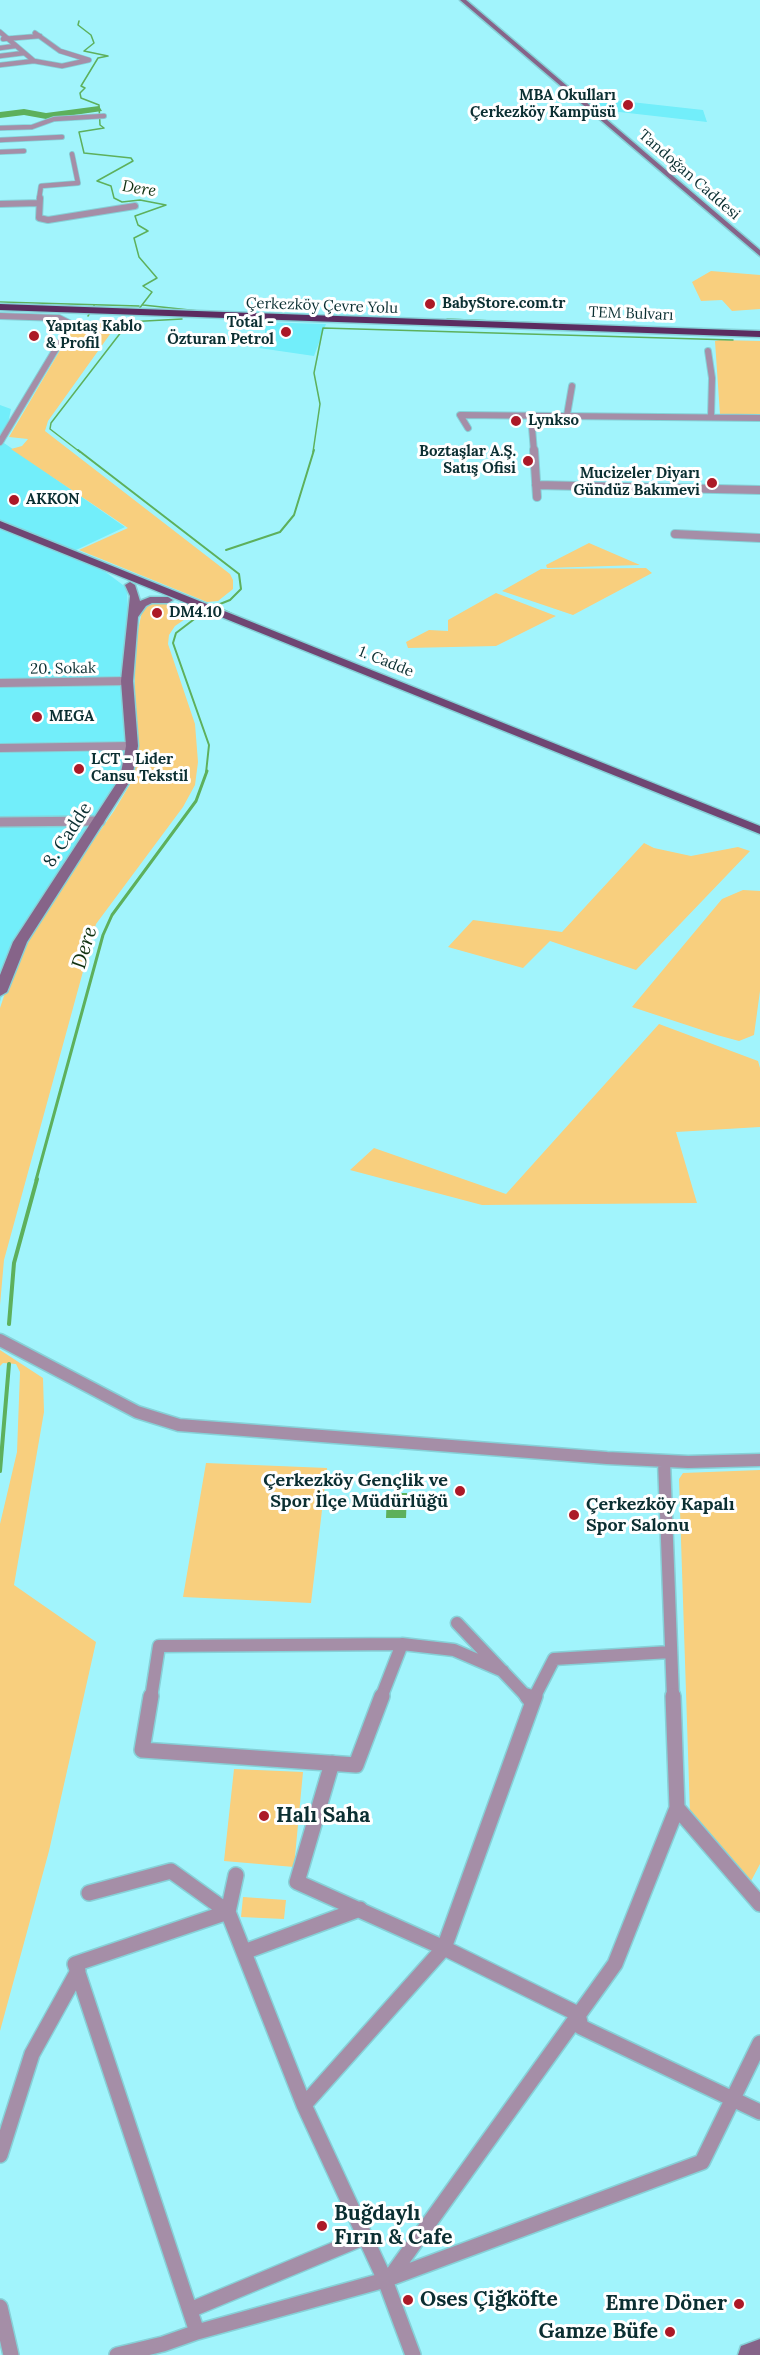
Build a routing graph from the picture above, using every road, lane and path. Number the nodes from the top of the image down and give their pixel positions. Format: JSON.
{"nodes":[{"id":1,"x":463,"y":0,"type":"edge"},
{"id":2,"x":0,"y":32,"type":"edge"},
{"id":3,"x":35,"y":33,"type":"dead end"},
{"id":4,"x":40,"y":36,"type":"junction"},
{"id":5,"x":3,"y":40,"type":"edge"},
{"id":6,"x":15,"y":46,"type":"junction"},
{"id":7,"x":0,"y":48,"type":"edge"},
{"id":8,"x":24,"y":53,"type":"junction"},
{"id":9,"x":0,"y":56,"type":"edge"},
{"id":10,"x":34,"y":61,"type":"junction"},
{"id":11,"x":0,"y":65,"type":"edge"},
{"id":12,"x":104,"y":116,"type":"dead end"},
{"id":13,"x":0,"y":129,"type":"edge"},
{"id":14,"x":62,"y":137,"type":"dead end"},
{"id":15,"x":0,"y":140,"type":"edge"},
{"id":16,"x":24,"y":151,"type":"dead end"},
{"id":17,"x":0,"y":152,"type":"edge"},
{"id":18,"x":72,"y":153,"type":"dead end"},
{"id":19,"x":39,"y":203,"type":"junction"},
{"id":20,"x":0,"y":204,"type":"edge"},
{"id":21,"x":135,"y":206,"type":"dead end"},
{"id":22,"x":759,"y":252,"type":"edge"},
{"id":23,"x":0,"y":308,"type":"edge"},
{"id":24,"x":142,"y":313,"type":"junction"},
{"id":25,"x":0,"y":316,"type":"edge"},
{"id":26,"x":643,"y":333,"type":"joint"},
{"id":27,"x":760,"y":335,"type":"edge"},
{"id":28,"x":708,"y":351,"type":"dead end"},
{"id":29,"x":572,"y":386,"type":"dead end"},
{"id":30,"x":531,"y":415,"type":"junction"},
{"id":31,"x":567,"y":415,"type":"junction"},
{"id":32,"x":711,"y":417,"type":"junction"},
{"id":33,"x":760,"y":418,"type":"edge"},
{"id":34,"x":468,"y":428,"type":"dead end"},
{"id":35,"x":0,"y":442,"type":"edge"},
{"id":36,"x":536,"y":486,"type":"junction"},
{"id":37,"x":760,"y":490,"type":"edge"},
{"id":38,"x":537,"y":497,"type":"dead end"},
{"id":39,"x":0,"y":524,"type":"edge"},
{"id":40,"x":0,"y":533,"type":"edge"},
{"id":41,"x":675,"y":534,"type":"dead end"},
{"id":42,"x":760,"y":538,"type":"edge"},
{"id":43,"x":130,"y":585,"type":"junction"},
{"id":44,"x":168,"y":600,"type":"junction"},
{"id":45,"x":201,"y":610,"type":"junction"},
{"id":46,"x":218,"y":616,"type":"junction"},
{"id":47,"x":133,"y":617,"type":"junction"},
{"id":48,"x":127,"y":681,"type":"junction"},
{"id":49,"x":0,"y":683,"type":"edge"},
{"id":50,"x":132,"y":746,"type":"junction"},
{"id":51,"x":0,"y":748,"type":"edge"},
{"id":52,"x":100,"y":821,"type":"junction"},
{"id":53,"x":0,"y":822,"type":"edge"},
{"id":54,"x":760,"y":830,"type":"edge"},
{"id":55,"x":760,"y":839,"type":"edge"},
{"id":56,"x":0,"y":992,"type":"edge"},
{"id":57,"x":0,"y":1340,"type":"edge"},
{"id":58,"x":760,"y":1460,"type":"edge"},
{"id":59,"x":664,"y":1461,"type":"junction"},
{"id":60,"x":457,"y":1623,"type":"dead end"},
{"id":61,"x":402,"y":1644,"type":"junction"},
{"id":62,"x":670,"y":1652,"type":"junction"},
{"id":63,"x":503,"y":1671,"type":"junction"},
{"id":64,"x":532,"y":1701,"type":"junction"},
{"id":65,"x":332,"y":1763,"type":"junction"},
{"id":66,"x":677,"y":1808,"type":"junction"},
{"id":67,"x":236,"y":1875,"type":"dead end"},
{"id":68,"x":89,"y":1893,"type":"dead end"},
{"id":69,"x":760,"y":1904,"type":"edge"},
{"id":70,"x":360,"y":1909,"type":"junction"},
{"id":71,"x":228,"y":1912,"type":"junction"},
{"id":72,"x":444,"y":1948,"type":"junction"},
{"id":73,"x":244,"y":1952,"type":"junction"},
{"id":74,"x":78,"y":1971,"type":"junction"},
{"id":75,"x":578,"y":2014,"type":"junction"},
{"id":76,"x":760,"y":2043,"type":"edge"},
{"id":77,"x":731,"y":2100,"type":"junction"},
{"id":78,"x":304,"y":2105,"type":"junction"},
{"id":79,"x":760,"y":2112,"type":"edge"},
{"id":80,"x":0,"y":2155,"type":"edge"},
{"id":81,"x":365,"y":2237,"type":"junction"},
{"id":82,"x":388,"y":2278,"type":"junction"},
{"id":83,"x":0,"y":2307,"type":"edge"},
{"id":84,"x":190,"y":2310,"type":"junction"},
{"id":85,"x":197,"y":2332,"type":"junction"},
{"id":86,"x":760,"y":2351,"type":"edge"},
{"id":87,"x":11,"y":2355,"type":"edge"},
{"id":88,"x":117,"y":2355,"type":"edge"},
{"id":89,"x":413,"y":2355,"type":"edge"},
{"id":90,"x":750,"y":2355,"type":"edge"}],
"edges":[{"from":1,"to":22,"type":"main road","name":"Tandoğan Caddesi"},
{"from":2,"to":5,"type":"street"},
{"from":3,"to":4,"type":"street"},
{"from":4,"to":5,"type":"street"},
{"from":4,"to":10,"type":"street"},
{"from":5,"to":6,"type":"street"},
{"from":6,"to":7,"type":"street"},
{"from":6,"to":8,"type":"street"},
{"from":8,"to":9,"type":"street"},
{"from":8,"to":10,"type":"street"},
{"from":10,"to":11,"type":"street"},
{"from":12,"to":13,"type":"street"},
{"from":14,"to":15,"type":"street"},
{"from":16,"to":17,"type":"street"},
{"from":18,"to":19,"type":"street"},
{"from":19,"to":20,"type":"street"},
{"from":19,"to":21,"type":"street"},
{"from":23,"to":24,"type":"highway","name":"Çerkezköy Çevre Yolu"},
{"from":24,"to":26,"type":"highway","name":"Çerkezköy Çevre Yolu"},
{"from":24,"to":27,"type":"highway","name":"TEM Bulvarı"},
{"from":25,"to":35,"type":"street"},
{"from":26,"to":27,"type":"highway","name":"TEM Bulvarı"},
{"from":28,"to":32,"type":"street"},
{"from":29,"to":31,"type":"street"},
{"from":30,"to":31,"type":"street"},
{"from":30,"to":34,"type":"street"},
{"from":30,"to":36,"type":"street"},
{"from":31,"to":32,"type":"street"},
{"from":32,"to":33,"type":"street"},
{"from":36,"to":37,"type":"street"},
{"from":36,"to":38,"type":"street"},
{"from":39,"to":45,"type":"main road","name":"1. Cadde"},
{"from":40,"to":43,"type":"main road","name":"1. Cadde"},
{"from":41,"to":42,"type":"street"},
{"from":43,"to":44,"type":"main road","name":"1. Cadde"},
{"from":43,"to":47,"type":"main road","name":"8. Cadde"},
{"from":44,"to":45,"type":"main road","name":"1. Cadde"},
{"from":44,"to":47,"type":"main road"},
{"from":45,"to":46,"type":"main road","name":"1. Cadde"},
{"from":46,"to":54,"type":"main road","name":"1. Cadde"},
{"from":46,"to":55,"type":"main road","name":"1. Cadde"},
{"from":47,"to":48,"type":"main road","name":"8. Cadde"},
{"from":48,"to":49,"type":"street","name":"20. Sokak"},
{"from":48,"to":50,"type":"main road","name":"8. Cadde"},
{"from":50,"to":51,"type":"street"},
{"from":50,"to":52,"type":"main road","name":"8. Cadde"},
{"from":52,"to":53,"type":"street"},
{"from":52,"to":56,"type":"main road","name":"8. Cadde"},
{"from":57,"to":59,"type":"street"},
{"from":58,"to":59,"type":"street"},
{"from":59,"to":62,"type":"street"},
{"from":60,"to":63,"type":"street"},
{"from":61,"to":63,"type":"street"},
{"from":61,"to":65,"type":"street"},
{"from":61,"to":65,"type":"street"},
{"from":62,"to":64,"type":"street"},
{"from":62,"to":66,"type":"street"},
{"from":63,"to":64,"type":"street"},
{"from":64,"to":72,"type":"street"},
{"from":65,"to":70,"type":"street"},
{"from":66,"to":69,"type":"street"},
{"from":66,"to":75,"type":"street"},
{"from":67,"to":71,"type":"street"},
{"from":68,"to":71,"type":"street"},
{"from":70,"to":72,"type":"street"},
{"from":70,"to":73,"type":"street"},
{"from":71,"to":73,"type":"street"},
{"from":71,"to":74,"type":"street"},
{"from":72,"to":75,"type":"street"},
{"from":72,"to":78,"type":"street"},
{"from":73,"to":78,"type":"street"},
{"from":74,"to":80,"type":"street"},
{"from":74,"to":84,"type":"street"},
{"from":75,"to":77,"type":"street"},
{"from":75,"to":82,"type":"street"},
{"from":76,"to":77,"type":"street"},
{"from":77,"to":79,"type":"street"},
{"from":77,"to":82,"type":"street"},
{"from":78,"to":81,"type":"street"},
{"from":81,"to":82,"type":"street"},
{"from":81,"to":84,"type":"street"},
{"from":82,"to":85,"type":"street"},
{"from":82,"to":89,"type":"street"},
{"from":83,"to":87,"type":"street"},
{"from":84,"to":85,"type":"street"},
{"from":85,"to":88,"type":"street"},
{"from":86,"to":90,"type":"main road"}]}
